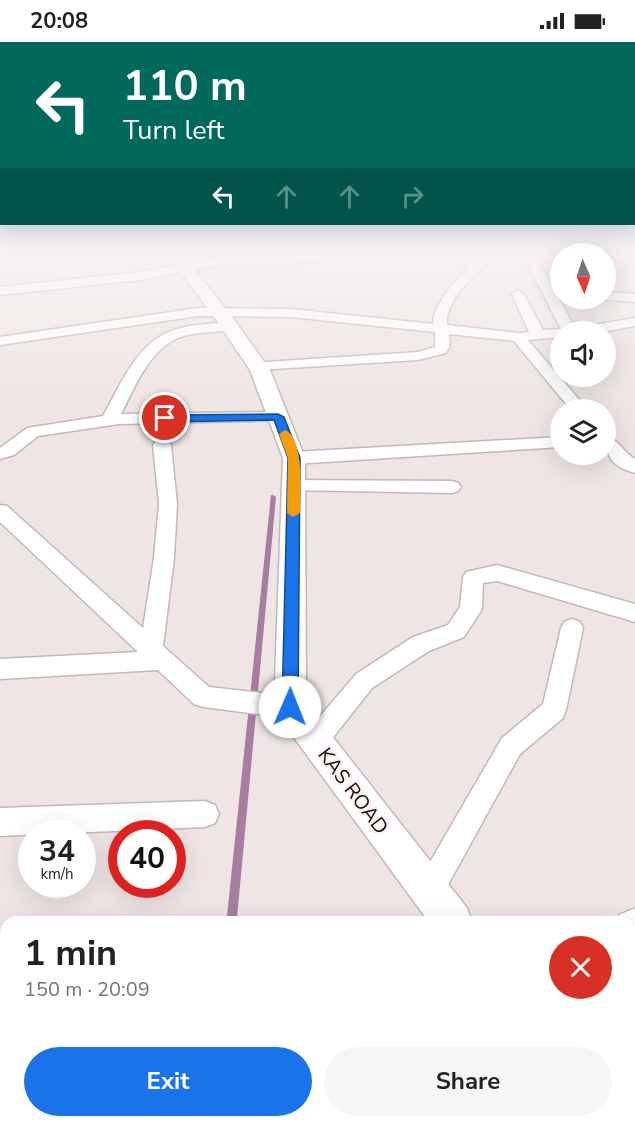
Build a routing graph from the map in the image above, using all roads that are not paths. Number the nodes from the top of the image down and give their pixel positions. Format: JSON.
{"nodes":[{"id":1,"x":211,"y":302,"type":"edge"},
{"id":2,"x":448,"y":302,"type":"edge"},
{"id":3,"x":522,"y":302,"type":"edge"},
{"id":4,"x":225,"y":319,"type":"junction"},
{"id":5,"x":635,"y":322,"type":"edge"},
{"id":6,"x":616,"y":325,"type":"edge"},
{"id":7,"x":442,"y":330,"type":"junction"},
{"id":8,"x":550,"y":334,"type":"edge"},
{"id":9,"x":538,"y":335,"type":"junction"},
{"id":10,"x":518,"y":337,"type":"junction"},
{"id":11,"x":0,"y":341,"type":"edge"},
{"id":12,"x":257,"y":366,"type":"junction"},
{"id":13,"x":571,"y":399,"type":"edge"},
{"id":14,"x":278,"y":417,"type":"junction"},
{"id":15,"x":109,"y":421,"type":"junction"},
{"id":16,"x":550,"y":443,"type":"edge"},
{"id":17,"x":162,"y":445,"type":"dead end"},
{"id":18,"x":616,"y":453,"type":"edge"},
{"id":19,"x":0,"y":454,"type":"edge"},
{"id":20,"x":294,"y":458,"type":"junction"},
{"id":21,"x":635,"y":467,"type":"edge"},
{"id":22,"x":294,"y":486,"type":"junction"},
{"id":23,"x":452,"y":487,"type":"dead end"},
{"id":24,"x":0,"y":511,"type":"edge"},
{"id":25,"x":635,"y":613,"type":"edge"},
{"id":26,"x":572,"y":628,"type":"dead end"},
{"id":27,"x":157,"y":655,"type":"junction"},
{"id":28,"x":0,"y":669,"type":"edge"},
{"id":29,"x":290,"y":707,"type":"junction"},
{"id":30,"x":315,"y":741,"type":"junction"},
{"id":31,"x":205,"y":814,"type":"dead end"},
{"id":32,"x":0,"y":822,"type":"edge"},
{"id":33,"x":429,"y":891,"type":"junction"},
{"id":34,"x":448,"y":916,"type":"edge"}],
"edges":[{"from":1,"to":4,"type":"street"},
{"from":2,"to":7,"type":"street"},
{"from":3,"to":9,"type":"street"},
{"from":4,"to":7,"type":"street"},
{"from":4,"to":11,"type":"street"},
{"from":4,"to":12,"type":"street"},
{"from":4,"to":15,"type":"street"},
{"from":5,"to":6,"type":"street"},
{"from":7,"to":10,"type":"street"},
{"from":7,"to":12,"type":"street"},
{"from":8,"to":9,"type":"street"},
{"from":9,"to":10,"type":"street"},
{"from":10,"to":13,"type":"street"},
{"from":12,"to":14,"type":"street"},
{"from":14,"to":15,"type":"street"},
{"from":14,"to":20,"type":"street"},
{"from":15,"to":19,"type":"street"},
{"from":16,"to":20,"type":"street"},
{"from":17,"to":27,"type":"street"},
{"from":18,"to":21,"type":"street"},
{"from":20,"to":22,"type":"street"},
{"from":22,"to":23,"type":"street"},
{"from":22,"to":29,"type":"street"},
{"from":24,"to":27,"type":"street"},
{"from":25,"to":30,"type":"street"},
{"from":26,"to":33,"type":"street"},
{"from":27,"to":28,"type":"street"},
{"from":27,"to":29,"type":"street"},
{"from":29,"to":30,"type":"street","name":"KAS ROAD"},
{"from":30,"to":33,"type":"street","name":"KAS ROAD"},
{"from":31,"to":32,"type":"street"},
{"from":33,"to":34,"type":"street","name":"KAS ROAD"}]}
